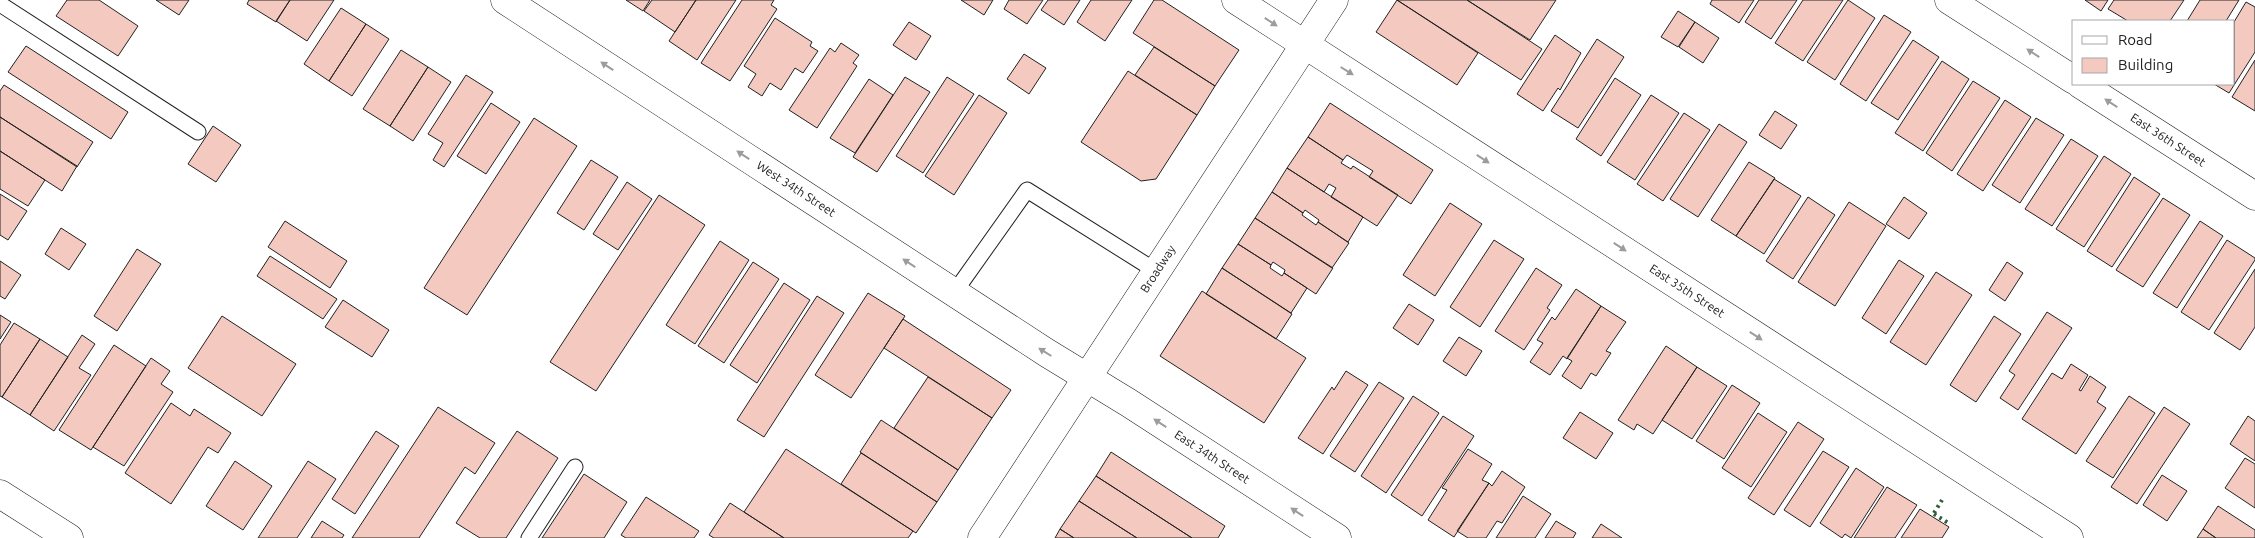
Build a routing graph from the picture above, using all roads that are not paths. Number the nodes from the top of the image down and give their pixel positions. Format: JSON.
{"nodes":[{"id":1,"x":505,"y":0,"type":"edge"},
{"id":2,"x":1236,"y":0,"type":"edge"},
{"id":3,"x":1334,"y":0,"type":"edge"},
{"id":4,"x":1949,"y":0,"type":"edge"},
{"id":5,"x":0,"y":4,"type":"edge"},
{"id":6,"x":1305,"y":45,"type":"junction"},
{"id":7,"x":2072,"y":79,"type":"edge"},
{"id":8,"x":2082,"y":85,"type":"edge"},
{"id":9,"x":198,"y":132,"type":"dead end"},
{"id":10,"x":2255,"y":196,"type":"edge"},
{"id":11,"x":1156,"y":271,"type":"junction"},
{"id":12,"x":954,"y":293,"type":"junction"},
{"id":13,"x":1087,"y":377,"type":"junction"},
{"id":14,"x":575,"y":467,"type":"dead end"},
{"id":15,"x":0,"y":494,"type":"edge"},
{"id":16,"x":69,"y":538,"type":"edge"},
{"id":17,"x":529,"y":538,"type":"edge"},
{"id":18,"x":982,"y":538,"type":"edge"},
{"id":19,"x":1338,"y":538,"type":"edge"},
{"id":20,"x":2069,"y":538,"type":"edge"}],
"edges":[{"from":12,"to":1,"type":"street","name":"West 34th Street","one_way":true},
{"from":2,"to":6,"type":"street","name":"East 35th Street","one_way":true},
{"from":3,"to":6,"type":"street","name":"Broadway"},
{"from":7,"to":4,"type":"street","one_way":true},
{"from":5,"to":9,"type":"lane"},
{"from":6,"to":11,"type":"street","name":"Broadway"},
{"from":6,"to":20,"type":"street","name":"East 35th Street","one_way":true},
{"from":10,"to":8,"type":"street","name":"East 36th Street","one_way":true},
{"from":11,"to":12,"type":"lane"},
{"from":11,"to":13,"type":"street","name":"Broadway"},
{"from":13,"to":12,"type":"street","name":"West 34th Street","one_way":true},
{"from":13,"to":18,"type":"street","name":"Broadway"},
{"from":19,"to":13,"type":"street","name":"East 34th Street","one_way":true},
{"from":14,"to":17,"type":"lane"},
{"from":15,"to":16,"type":"street"}]}
